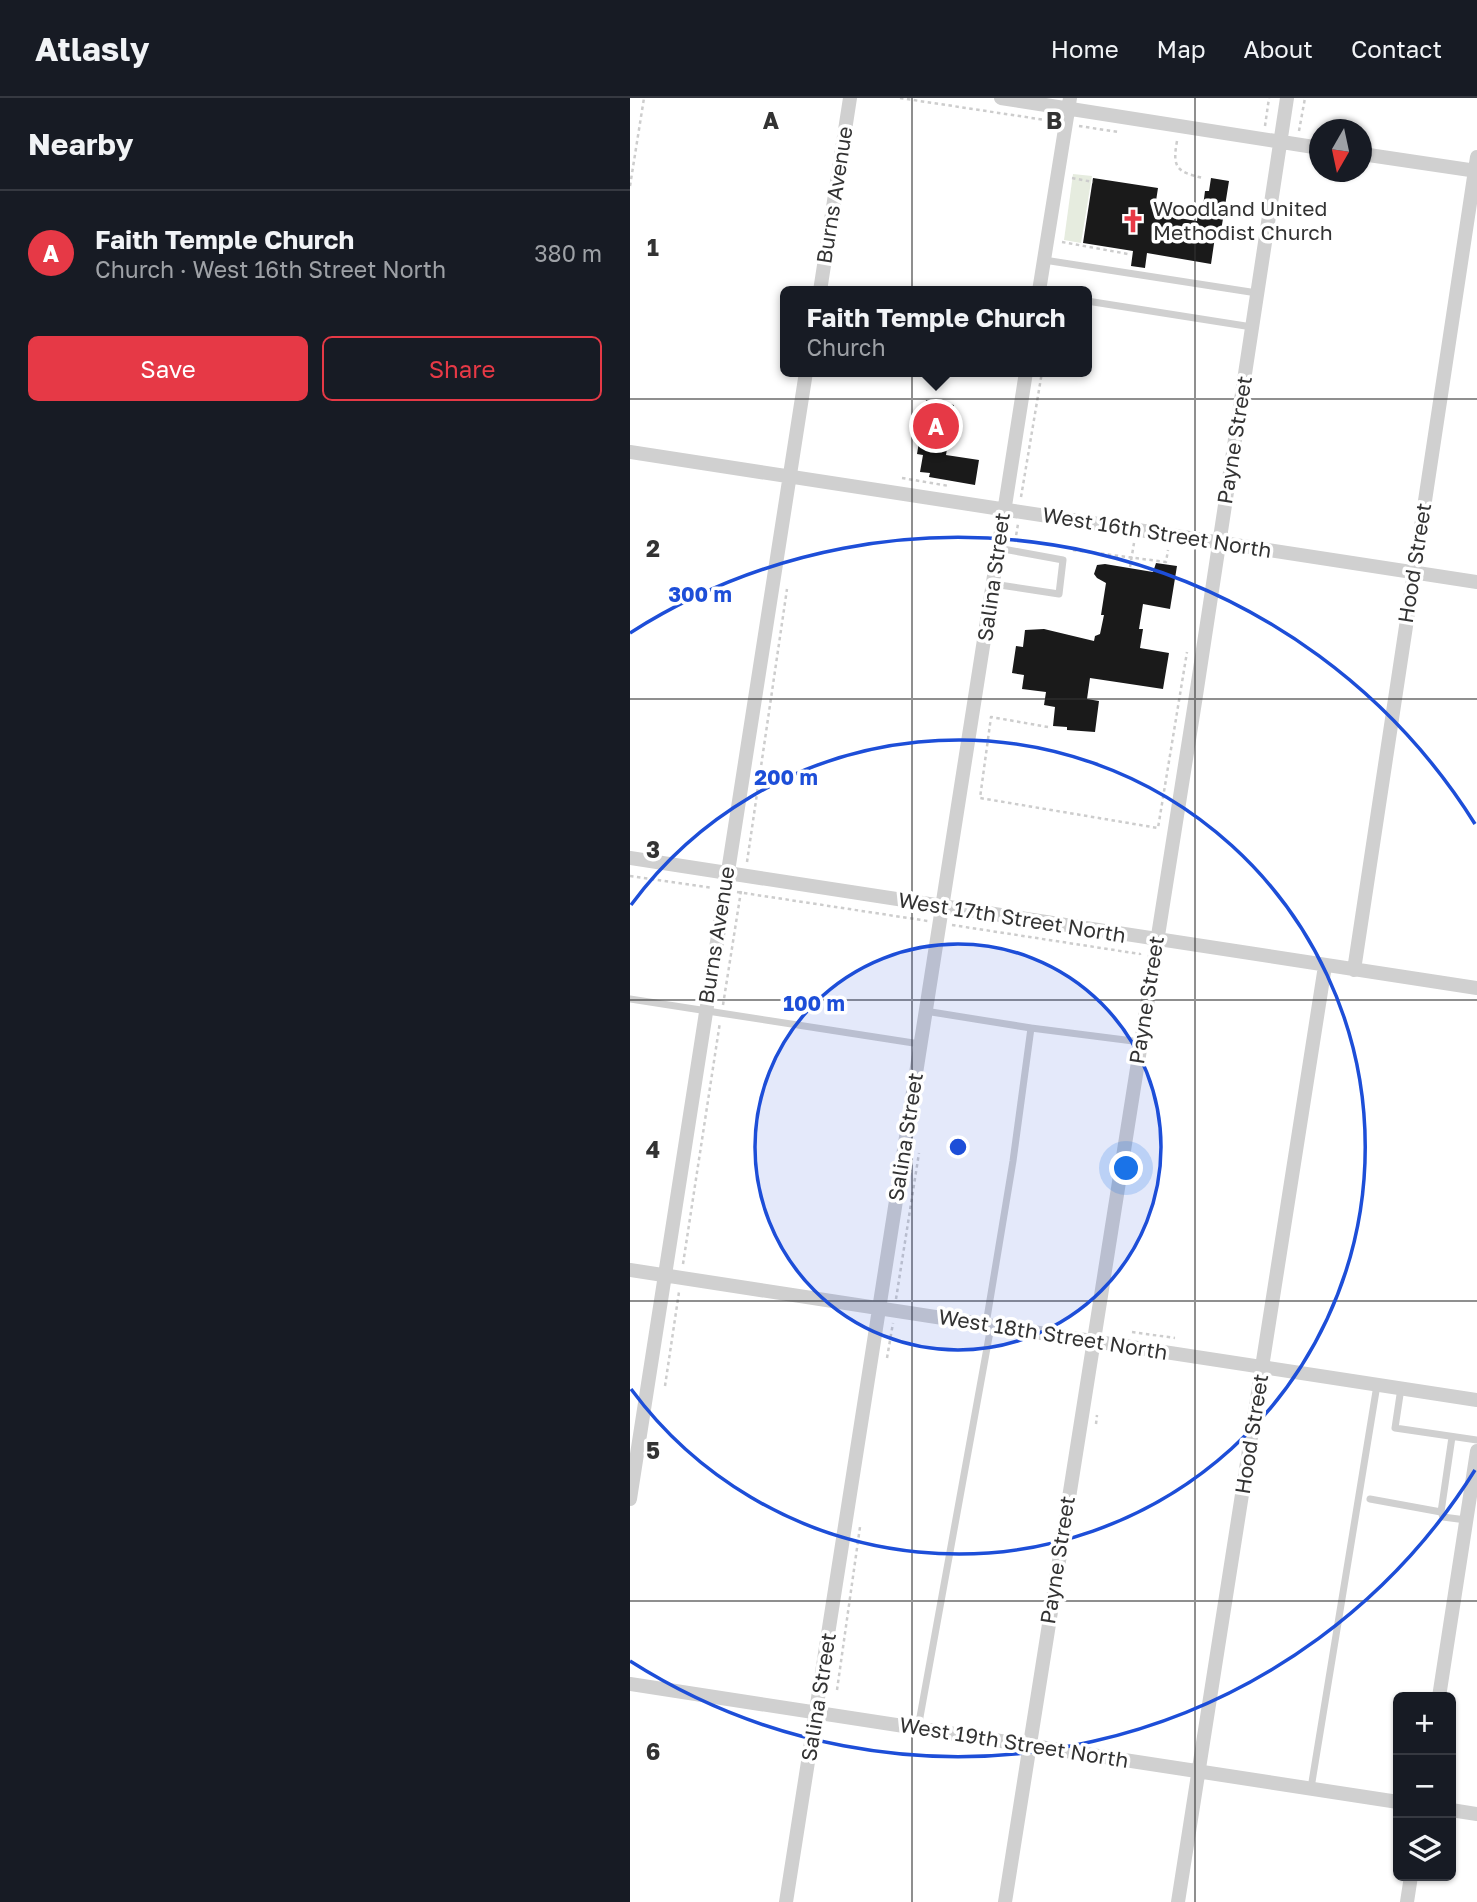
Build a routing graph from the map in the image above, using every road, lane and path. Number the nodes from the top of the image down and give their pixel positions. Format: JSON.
{"nodes":[{"id":1,"x":644,"y":98,"type":"edge"},
{"id":2,"x":850,"y":98,"type":"edge"},
{"id":3,"x":900,"y":98,"type":"edge"},
{"id":4,"x":1001,"y":98,"type":"edge"},
{"id":5,"x":1287,"y":98,"type":"edge"},
{"id":6,"x":1068,"y":110,"type":"edge"},
{"id":7,"x":1129,"y":133,"type":"dead end"},
{"id":8,"x":1177,"y":141,"type":"dead end"},
{"id":9,"x":1280,"y":142,"type":"junction"},
{"id":10,"x":1309,"y":146,"type":"edge"},
{"id":11,"x":1372,"y":155,"type":"edge"},
{"id":12,"x":1476,"y":166,"type":"edge"},
{"id":13,"x":1072,"y":178,"type":"dead end"},
{"id":14,"x":1203,"y":178,"type":"dead end"},
{"id":15,"x":1093,"y":182,"type":"dead end"},
{"id":16,"x":630,"y":186,"type":"edge"},
{"id":17,"x":1062,"y":242,"type":"dead end"},
{"id":18,"x":1128,"y":254,"type":"dead end"},
{"id":19,"x":1044,"y":260,"type":"junction"},
{"id":20,"x":821,"y":286,"type":"edge"},
{"id":21,"x":1040,"y":286,"type":"edge"},
{"id":22,"x":1257,"y":293,"type":"junction"},
{"id":23,"x":1092,"y":302,"type":"edge"},
{"id":24,"x":1252,"y":327,"type":"junction"},
{"id":25,"x":805,"y":377,"type":"edge"},
{"id":26,"x":1025,"y":377,"type":"edge"},
{"id":27,"x":630,"y":452,"type":"edge"},
{"id":28,"x":788,"y":476,"type":"junction"},
{"id":29,"x":902,"y":478,"type":"dead end"},
{"id":30,"x":954,"y":486,"type":"dead end"},
{"id":31,"x":1003,"y":509,"type":"junction"},
{"id":32,"x":1135,"y":537,"type":"dead end"},
{"id":33,"x":1219,"y":542,"type":"junction"},
{"id":34,"x":1169,"y":543,"type":"dead end"},
{"id":35,"x":998,"y":548,"type":"junction"},
{"id":36,"x":1073,"y":550,"type":"dead end"},
{"id":37,"x":1131,"y":559,"type":"junction"},
{"id":38,"x":1130,"y":567,"type":"dead end"},
{"id":39,"x":1414,"y":572,"type":"junction"},
{"id":40,"x":1477,"y":582,"type":"edge"},
{"id":41,"x":993,"y":584,"type":"junction"},
{"id":42,"x":788,"y":587,"type":"dead end"},
{"id":43,"x":1188,"y":649,"type":"dead end"},
{"id":44,"x":1048,"y":727,"type":"dead end"},
{"id":45,"x":630,"y":858,"type":"edge"},
{"id":46,"x":759,"y":864,"type":"dead end"},
{"id":47,"x":744,"y":869,"type":"junction"},
{"id":48,"x":727,"y":874,"type":"junction"},
{"id":49,"x":941,"y":907,"type":"junction"},
{"id":50,"x":1157,"y":940,"type":"junction"},
{"id":51,"x":1325,"y":966,"type":"junction"},
{"id":52,"x":1354,"y":970,"type":"junction"},
{"id":53,"x":1477,"y":988,"type":"edge"},
{"id":54,"x":630,"y":999,"type":"edge"},
{"id":55,"x":706,"y":1011,"type":"junction"},
{"id":56,"x":925,"y":1011,"type":"junction"},
{"id":57,"x":722,"y":1013,"type":"junction"},
{"id":58,"x":1031,"y":1028,"type":"junction"},
{"id":59,"x":1141,"y":1042,"type":"junction"},
{"id":60,"x":920,"y":1044,"type":"junction"},
{"id":61,"x":630,"y":1270,"type":"edge"},
{"id":62,"x":665,"y":1276,"type":"junction"},
{"id":63,"x":681,"y":1278,"type":"junction"},
{"id":64,"x":879,"y":1309,"type":"junction"},
{"id":65,"x":988,"y":1325,"type":"junction"},
{"id":66,"x":1093,"y":1341,"type":"junction"},
{"id":67,"x":1262,"y":1367,"type":"junction"},
{"id":68,"x":665,"y":1385,"type":"dead end"},
{"id":69,"x":1377,"y":1385,"type":"junction"},
{"id":70,"x":1401,"y":1388,"type":"junction"},
{"id":71,"x":1477,"y":1400,"type":"edge"},
{"id":72,"x":1452,"y":1437,"type":"junction"},
{"id":73,"x":1477,"y":1440,"type":"edge"},
{"id":74,"x":1477,"y":1451,"type":"edge"},
{"id":75,"x":630,"y":1499,"type":"edge"},
{"id":76,"x":1370,"y":1499,"type":"dead end"},
{"id":77,"x":1441,"y":1512,"type":"junction"},
{"id":78,"x":1466,"y":1520,"type":"junction"},
{"id":79,"x":630,"y":1684,"type":"edge"},
{"id":80,"x":1439,"y":1692,"type":"edge"},
{"id":81,"x":816,"y":1712,"type":"junction"},
{"id":82,"x":918,"y":1728,"type":"junction"},
{"id":83,"x":1029,"y":1745,"type":"junction"},
{"id":84,"x":1198,"y":1772,"type":"junction"},
{"id":85,"x":1311,"y":1789,"type":"junction"},
{"id":86,"x":1393,"y":1801,"type":"edge"},
{"id":87,"x":1456,"y":1811,"type":"edge"},
{"id":88,"x":1477,"y":1814,"type":"edge"},
{"id":89,"x":1410,"y":1881,"type":"edge"},
{"id":90,"x":786,"y":1902,"type":"edge"},
{"id":91,"x":1005,"y":1902,"type":"edge"},
{"id":92,"x":1178,"y":1902,"type":"edge"},
{"id":93,"x":1407,"y":1902,"type":"edge"}],
"edges":[{"from":1,"to":16,"type":"path"},
{"from":2,"to":20,"type":"street","name":"Burns Avenue"},
{"from":3,"to":6,"type":"path"},
{"from":4,"to":6,"type":"street"},
{"from":5,"to":9,"type":"street","name":"Payne Street"},
{"from":6,"to":7,"type":"path"},
{"from":6,"to":9,"type":"street"},
{"from":6,"to":19,"type":"street"},
{"from":8,"to":14,"type":"path"},
{"from":9,"to":10,"type":"street"},
{"from":9,"to":22,"type":"street","name":"Payne Street"},
{"from":11,"to":12,"type":"street"},
{"from":12,"to":39,"type":"street","name":"Hood Street"},
{"from":13,"to":15,"type":"path"},
{"from":17,"to":18,"type":"path"},
{"from":19,"to":21,"type":"street"},
{"from":19,"to":22,"type":"lane"},
{"from":22,"to":24,"type":"street","name":"Payne Street"},
{"from":23,"to":24,"type":"lane"},
{"from":24,"to":33,"type":"street","name":"Payne Street"},
{"from":25,"to":28,"type":"street","name":"Burns Avenue"},
{"from":26,"to":31,"type":"street","name":"Salina Street"},
{"from":27,"to":28,"type":"street","name":"West 16th Street North"},
{"from":28,"to":31,"type":"street","name":"West 16th Street North"},
{"from":28,"to":48,"type":"street","name":"Burns Avenue"},
{"from":29,"to":30,"type":"path"},
{"from":31,"to":33,"type":"street","name":"West 16th Street North"},
{"from":31,"to":35,"type":"street","name":"Salina Street"},
{"from":32,"to":37,"type":"path"},
{"from":33,"to":39,"type":"street","name":"West 16th Street North"},
{"from":33,"to":50,"type":"street","name":"Payne Street"},
{"from":34,"to":37,"type":"path"},
{"from":35,"to":41,"type":"street","name":"Salina Street"},
{"from":35,"to":41,"type":"lane"},
{"from":36,"to":37,"type":"path"},
{"from":37,"to":38,"type":"path"},
{"from":39,"to":40,"type":"street","name":"West 16th Street North"},
{"from":39,"to":52,"type":"street","name":"Hood Street"},
{"from":41,"to":49,"type":"street","name":"Salina Street"},
{"from":42,"to":47,"type":"path"},
{"from":43,"to":44,"type":"path"},
{"from":45,"to":48,"type":"street","name":"West 17th Street North"},
{"from":46,"to":47,"type":"path"},
{"from":47,"to":48,"type":"street","name":"West 17th Street North"},
{"from":47,"to":49,"type":"street","name":"West 17th Street North"},
{"from":47,"to":57,"type":"path"},
{"from":48,"to":55,"type":"street","name":"Burns Avenue"},
{"from":49,"to":50,"type":"street","name":"West 17th Street North"},
{"from":49,"to":56,"type":"street","name":"Salina Street"},
{"from":50,"to":51,"type":"street","name":"West 17th Street North"},
{"from":50,"to":59,"type":"street","name":"Payne Street"},
{"from":51,"to":52,"type":"street","name":"West 17th Street North"},
{"from":51,"to":67,"type":"street","name":"Hood Street"},
{"from":52,"to":53,"type":"street","name":"West 17th Street North"},
{"from":54,"to":55,"type":"lane"},
{"from":55,"to":57,"type":"lane"},
{"from":55,"to":62,"type":"street","name":"Burns Avenue"},
{"from":56,"to":58,"type":"lane"},
{"from":56,"to":60,"type":"street","name":"Salina Street"},
{"from":57,"to":60,"type":"lane"},
{"from":57,"to":63,"type":"path"},
{"from":58,"to":59,"type":"lane"},
{"from":58,"to":65,"type":"lane"},
{"from":59,"to":66,"type":"street","name":"Payne Street"},
{"from":60,"to":64,"type":"street","name":"Salina Street"},
{"from":61,"to":62,"type":"street","name":"West 18th Street North"},
{"from":62,"to":63,"type":"street","name":"West 18th Street North"},
{"from":62,"to":75,"type":"street","name":"Burns Avenue"},
{"from":63,"to":64,"type":"street","name":"West 18th Street North"},
{"from":63,"to":68,"type":"path"},
{"from":64,"to":65,"type":"street","name":"West 18th Street North"},
{"from":64,"to":81,"type":"street","name":"Salina Street"},
{"from":65,"to":66,"type":"street","name":"West 18th Street North"},
{"from":65,"to":82,"type":"lane"},
{"from":66,"to":67,"type":"street","name":"West 18th Street North"},
{"from":66,"to":83,"type":"street","name":"Payne Street"},
{"from":67,"to":69,"type":"street","name":"West 18th Street North"},
{"from":67,"to":84,"type":"street","name":"Hood Street"},
{"from":69,"to":70,"type":"street","name":"West 18th Street North"},
{"from":69,"to":85,"type":"lane"},
{"from":70,"to":71,"type":"street","name":"West 18th Street North"},
{"from":70,"to":72,"type":"lane"},
{"from":72,"to":73,"type":"lane"},
{"from":72,"to":77,"type":"lane"},
{"from":74,"to":78,"type":"street"},
{"from":76,"to":77,"type":"lane"},
{"from":77,"to":78,"type":"lane"},
{"from":78,"to":80,"type":"street"},
{"from":79,"to":81,"type":"street","name":"West 19th Street North"},
{"from":81,"to":82,"type":"street","name":"West 19th Street North"},
{"from":81,"to":90,"type":"street","name":"Salina Street"},
{"from":82,"to":83,"type":"street","name":"West 19th Street North"},
{"from":83,"to":84,"type":"street","name":"West 19th Street North"},
{"from":83,"to":91,"type":"street","name":"Payne Street"},
{"from":84,"to":85,"type":"street","name":"West 19th Street North"},
{"from":84,"to":92,"type":"street","name":"Hood Street"},
{"from":85,"to":86,"type":"street","name":"West 19th Street North"},
{"from":87,"to":88,"type":"street"},
{"from":89,"to":93,"type":"street"}]}
